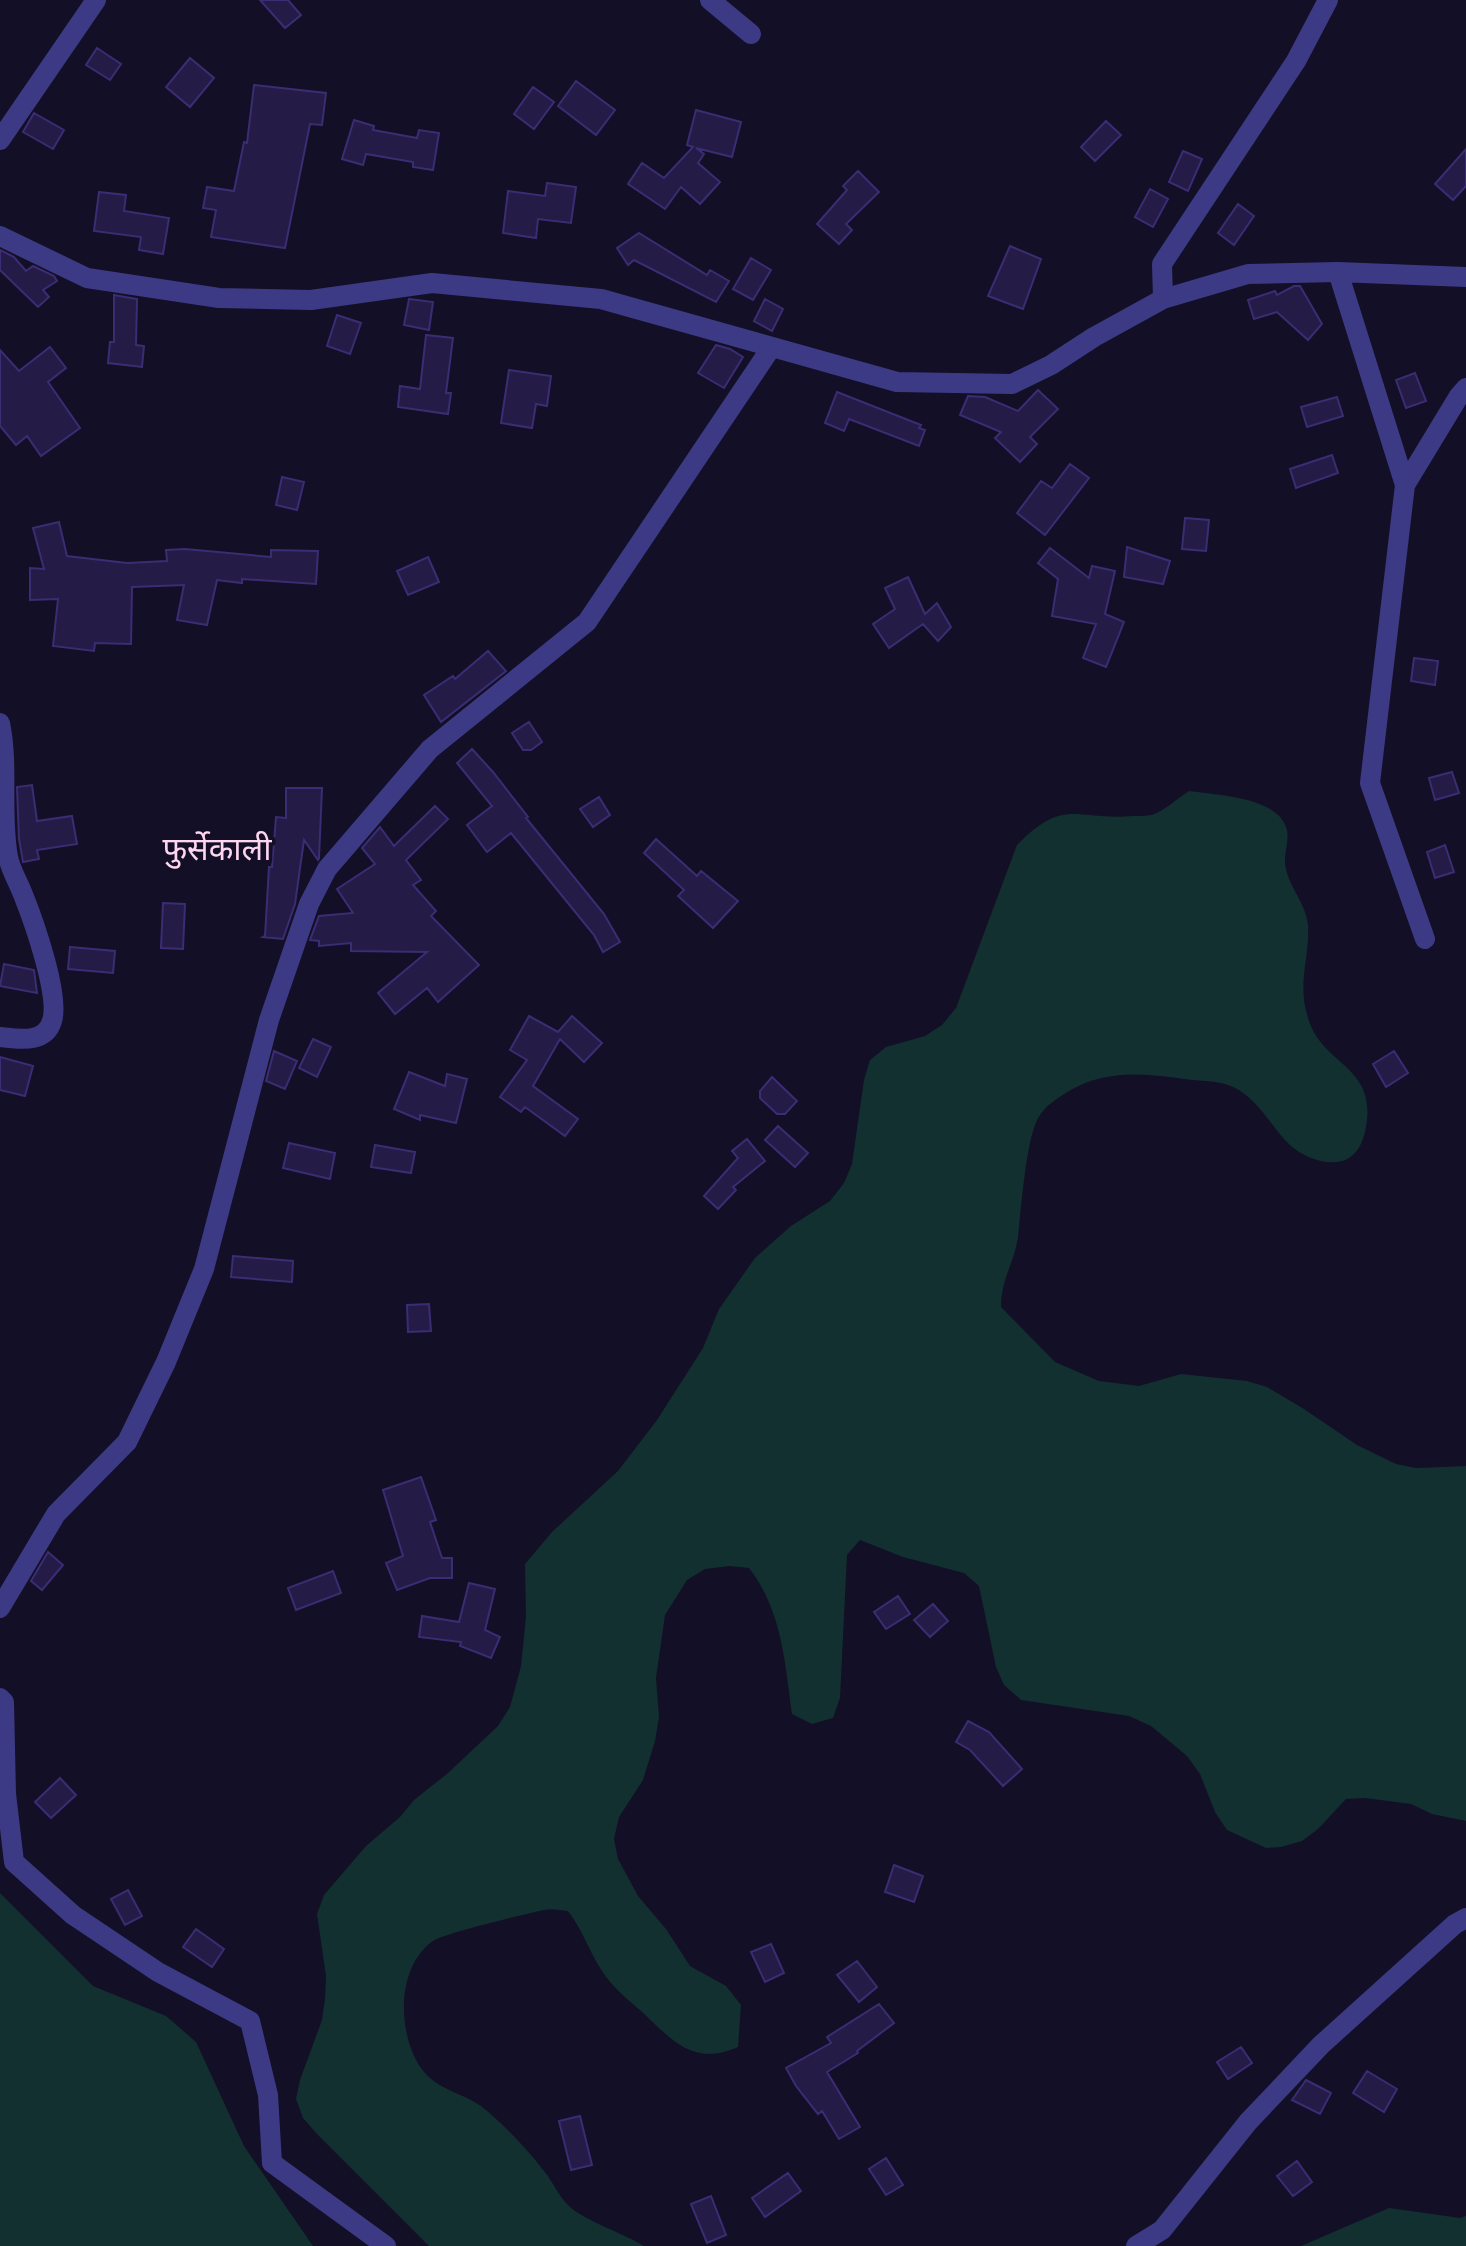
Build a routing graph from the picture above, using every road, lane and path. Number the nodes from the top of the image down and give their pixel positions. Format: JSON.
{"nodes":[{"id":1,"x":96,"y":0,"type":"edge"},
{"id":2,"x":710,"y":0,"type":"edge"},
{"id":3,"x":1328,"y":0,"type":"edge"},
{"id":4,"x":751,"y":34,"type":"dead end"},
{"id":5,"x":0,"y":140,"type":"edge"},
{"id":6,"x":0,"y":236,"type":"edge"},
{"id":7,"x":1338,"y":272,"type":"junction"},
{"id":8,"x":1466,"y":277,"type":"edge"},
{"id":9,"x":1163,"y":299,"type":"junction"},
{"id":10,"x":771,"y":348,"type":"junction"},
{"id":11,"x":1466,"y":388,"type":"edge"},
{"id":12,"x":1405,"y":485,"type":"junction"},
{"id":13,"x":0,"y":723,"type":"edge"},
{"id":14,"x":1425,"y":939,"type":"dead end"},
{"id":15,"x":0,"y":1037,"type":"edge"},
{"id":16,"x":0,"y":1608,"type":"edge"},
{"id":17,"x":0,"y":1698,"type":"edge"},
{"id":18,"x":1466,"y":1918,"type":"edge"},
{"id":19,"x":386,"y":2246,"type":"edge"},
{"id":20,"x":1136,"y":2246,"type":"edge"}],
"edges":[{"from":1,"to":5,"type":"street"},
{"from":2,"to":4,"type":"street"},
{"from":3,"to":9,"type":"street"},
{"from":6,"to":10,"type":"street"},
{"from":7,"to":8,"type":"street"},
{"from":7,"to":9,"type":"street"},
{"from":7,"to":12,"type":"street"},
{"from":9,"to":10,"type":"street"},
{"from":10,"to":16,"type":"street"},
{"from":11,"to":12,"type":"street"},
{"from":12,"to":14,"type":"street"},
{"from":13,"to":15,"type":"street"},
{"from":17,"to":19,"type":"street"},
{"from":18,"to":20,"type":"street"}]}
